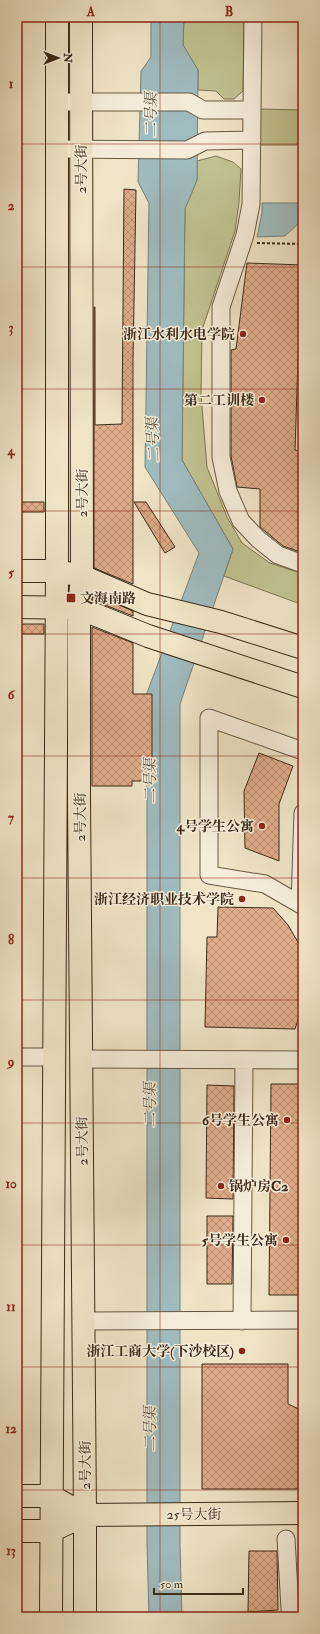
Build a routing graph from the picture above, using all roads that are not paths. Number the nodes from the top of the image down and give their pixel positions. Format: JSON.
{"nodes":[{"id":1,"x":57,"y":17,"type":"edge"},
{"id":2,"x":81,"y":17,"type":"edge"},
{"id":3,"x":253,"y":17,"type":"edge"},
{"id":4,"x":57,"y":102,"type":"junction"},
{"id":5,"x":81,"y":102,"type":"junction"},
{"id":6,"x":252,"y":110,"type":"junction"},
{"id":7,"x":252,"y":140,"type":"junction"},
{"id":8,"x":57,"y":149,"type":"junction"},
{"id":9,"x":80,"y":150,"type":"junction"},
{"id":10,"x":303,"y":564,"type":"edge"},
{"id":11,"x":17,"y":570,"type":"edge"},
{"id":12,"x":57,"y":571,"type":"junction"},
{"id":13,"x":82,"y":576,"type":"junction"},
{"id":14,"x":17,"y":607,"type":"edge"},
{"id":15,"x":56,"y":607,"type":"junction"},
{"id":16,"x":79,"y":608,"type":"junction"},
{"id":17,"x":303,"y":648,"type":"edge"},
{"id":18,"x":303,"y":687,"type":"edge"},
{"id":19,"x":303,"y":751,"type":"edge"},
{"id":20,"x":303,"y":813,"type":"edge"},
{"id":21,"x":302,"y":905,"type":"edge"},
{"id":22,"x":17,"y":1057,"type":"edge"},
{"id":23,"x":53,"y":1057,"type":"junction"},
{"id":24,"x":81,"y":1060,"type":"junction"},
{"id":25,"x":244,"y":1060,"type":"junction"},
{"id":26,"x":303,"y":1060,"type":"edge"},
{"id":27,"x":303,"y":1320,"type":"edge"},
{"id":28,"x":84,"y":1321,"type":"junction"},
{"id":29,"x":242,"y":1321,"type":"junction"},
{"id":30,"x":17,"y":1496,"type":"edge"},
{"id":31,"x":51,"y":1496,"type":"junction"},
{"id":32,"x":303,"y":1513,"type":"edge"},
{"id":33,"x":85,"y":1515,"type":"junction"},
{"id":34,"x":17,"y":1531,"type":"edge"},
{"id":35,"x":51,"y":1531,"type":"junction"},
{"id":36,"x":286,"y":1539,"type":"dead end"},
{"id":37,"x":51,"y":1617,"type":"edge"},
{"id":38,"x":85,"y":1617,"type":"edge"},
{"id":39,"x":294,"y":1617,"type":"edge"}],
"edges":[{"from":1,"to":4,"type":"main road","name":"2号大街"},
{"from":2,"to":5,"type":"main road","name":"2号大街"},
{"from":3,"to":6,"type":"street"},
{"from":4,"to":5,"type":"street"},
{"from":4,"to":8,"type":"main road","name":"2号大街"},
{"from":5,"to":6,"type":"street"},
{"from":5,"to":9,"type":"main road","name":"2号大街"},
{"from":6,"to":7,"type":"street"},
{"from":7,"to":9,"type":"street"},
{"from":7,"to":10,"type":"street"},
{"from":8,"to":9,"type":"street"},
{"from":8,"to":12,"type":"main road","name":"2号大街"},
{"from":9,"to":13,"type":"main road","name":"2号大街"},
{"from":11,"to":12,"type":"main road"},
{"from":12,"to":13,"type":"main road"},
{"from":12,"to":15,"type":"main road","name":"2号大街"},
{"from":13,"to":16,"type":"main road","name":"2号大街"},
{"from":13,"to":17,"type":"main road"},
{"from":14,"to":15,"type":"main road"},
{"from":15,"to":16,"type":"main road"},
{"from":15,"to":23,"type":"main road","name":"2号大街"},
{"from":16,"to":18,"type":"main road"},
{"from":16,"to":24,"type":"main road","name":"2号大街"},
{"from":19,"to":21,"type":"street"},
{"from":20,"to":21,"type":"street"},
{"from":22,"to":23,"type":"street"},
{"from":23,"to":31,"type":"main road","name":"2号大街"},
{"from":24,"to":25,"type":"street"},
{"from":24,"to":28,"type":"main road","name":"2号大街"},
{"from":25,"to":26,"type":"street"},
{"from":25,"to":29,"type":"street"},
{"from":27,"to":29,"type":"street"},
{"from":28,"to":29,"type":"street"},
{"from":28,"to":33,"type":"main road","name":"2号大街"},
{"from":30,"to":31,"type":"main road"},
{"from":31,"to":33,"type":"main road"},
{"from":31,"to":35,"type":"main road","name":"2号大街"},
{"from":32,"to":33,"type":"main road","name":"25号大街"},
{"from":33,"to":35,"type":"main road","name":"25号大街"},
{"from":33,"to":38,"type":"main road","name":"2号大街"},
{"from":34,"to":35,"type":"main road","name":"25号大街"},
{"from":35,"to":37,"type":"main road","name":"2号大街"},
{"from":36,"to":39,"type":"street"}]}
